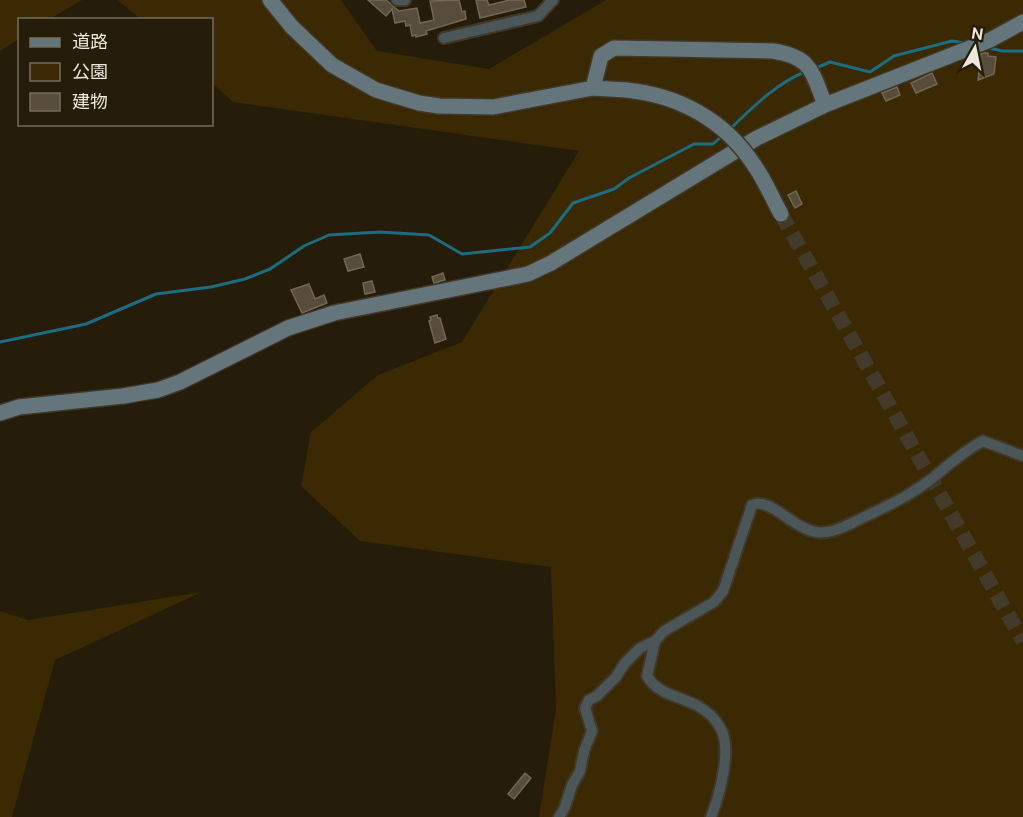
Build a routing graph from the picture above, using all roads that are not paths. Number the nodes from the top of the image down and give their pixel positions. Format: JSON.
{"nodes":[{"id":1,"x":270,"y":0,"type":"edge"},
{"id":2,"x":397,"y":0,"type":"edge"},
{"id":3,"x":405,"y":0,"type":"edge"},
{"id":4,"x":553,"y":0,"type":"edge"},
{"id":5,"x":1023,"y":22,"type":"edge"},
{"id":6,"x":444,"y":38,"type":"dead end"},
{"id":7,"x":592,"y":88,"type":"junction"},
{"id":8,"x":825,"y":105,"type":"junction"},
{"id":9,"x":781,"y":214,"type":"tunnel mouth"},
{"id":10,"x":0,"y":412,"type":"edge"},
{"id":11,"x":1023,"y":456,"type":"edge"},
{"id":12,"x":655,"y":641,"type":"junction"},
{"id":13,"x":559,"y":817,"type":"edge"},
{"id":14,"x":711,"y":817,"type":"edge"}],
"edges":[{"from":1,"to":7,"type":"street"},
{"from":2,"to":3,"type":"street"},
{"from":4,"to":6,"type":"street"},
{"from":5,"to":8,"type":"street"},
{"from":7,"to":8,"type":"street"},
{"from":7,"to":9,"type":"street","bridge":true},
{"from":8,"to":10,"type":"street"},
{"from":11,"to":12,"type":"street"},
{"from":12,"to":13,"type":"street"},
{"from":12,"to":14,"type":"street"}]}
